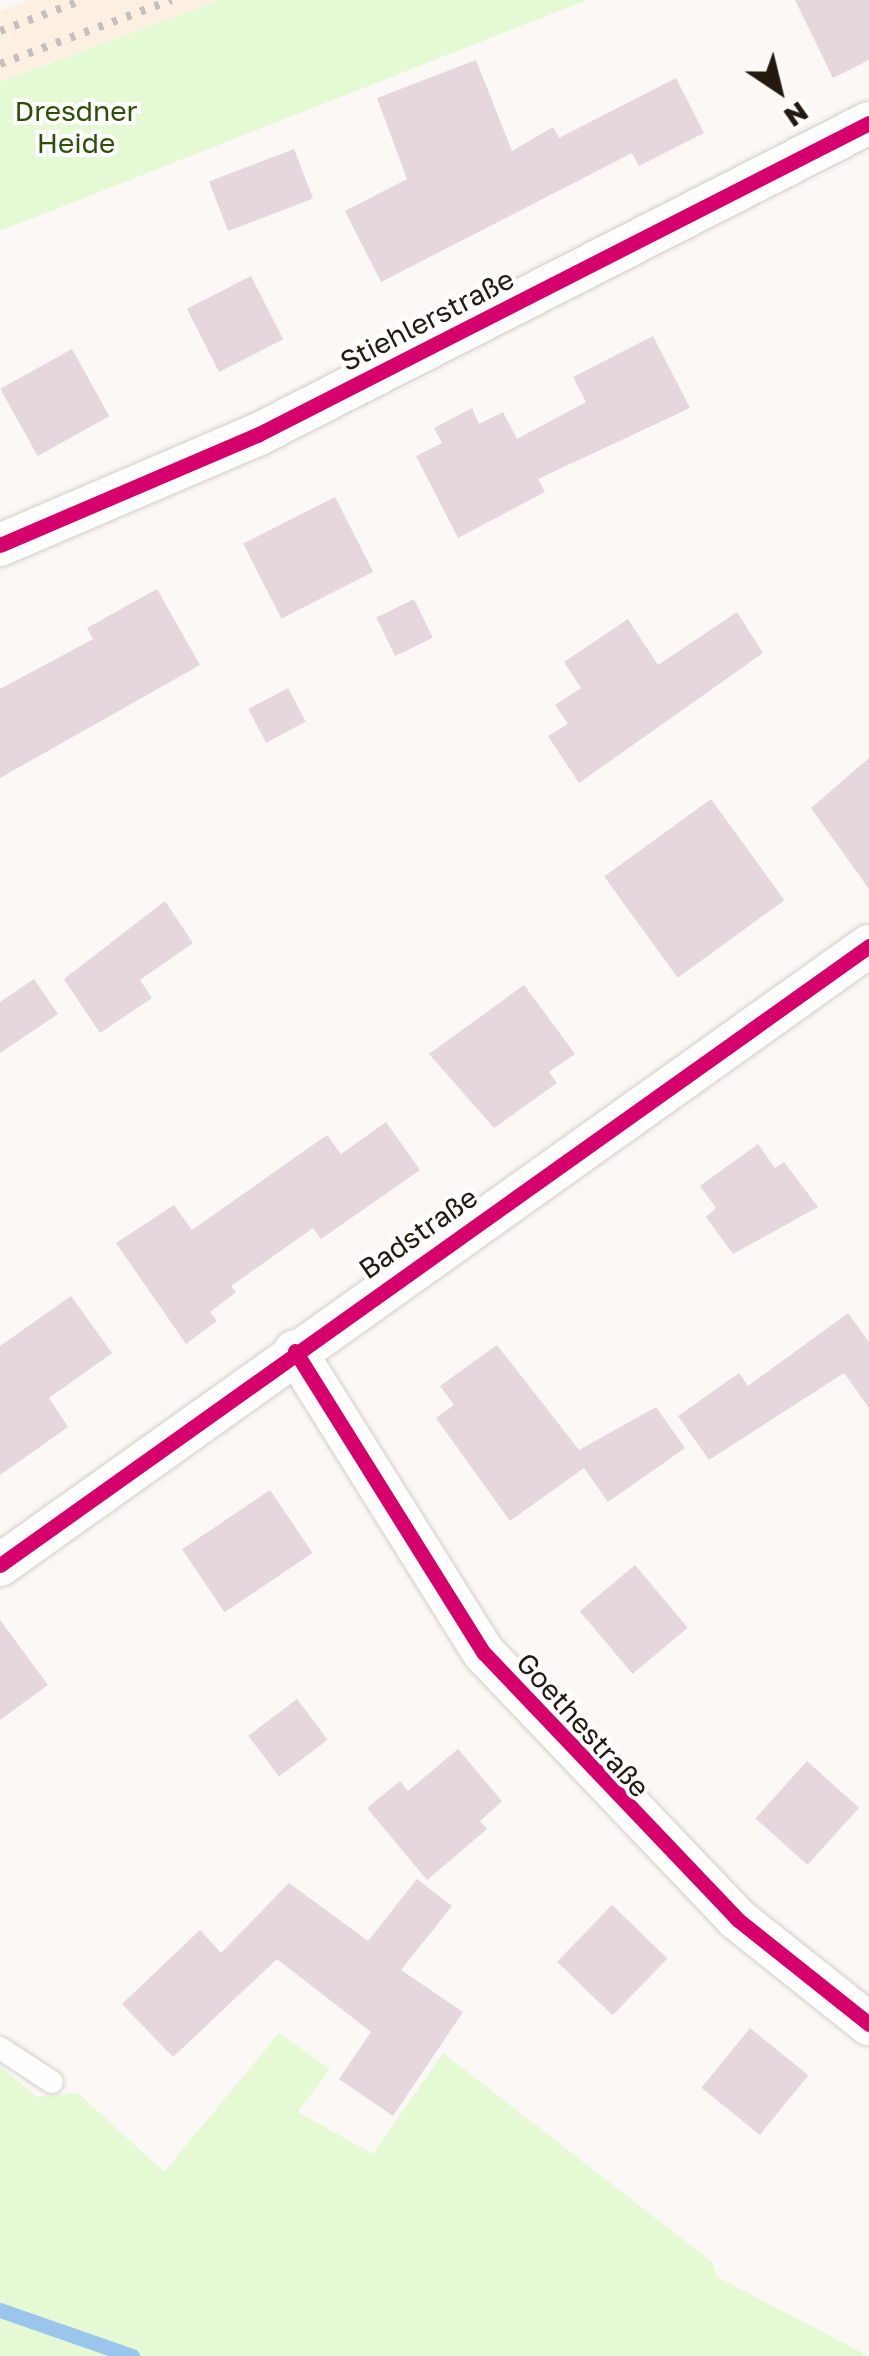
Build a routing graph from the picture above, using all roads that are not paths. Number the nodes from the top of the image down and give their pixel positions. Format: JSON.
{"nodes":[{"id":1,"x":869,"y":123,"type":"edge"},
{"id":2,"x":0,"y":545,"type":"edge"},
{"id":3,"x":869,"y":946,"type":"edge"},
{"id":4,"x":295,"y":1351,"type":"junction"},
{"id":5,"x":0,"y":1565,"type":"edge"},
{"id":6,"x":869,"y":2024,"type":"edge"},
{"id":7,"x":0,"y":2048,"type":"edge"},
{"id":8,"x":52,"y":2082,"type":"dead end"}],
"edges":[{"from":1,"to":2,"type":"street","name":"Stiehlerstraße"},
{"from":3,"to":4,"type":"street","name":"Badstraße"},
{"from":4,"to":5,"type":"street","name":"Badstraße"},
{"from":4,"to":6,"type":"street","name":"Goethestraße"},
{"from":7,"to":8,"type":"lane"}]}
